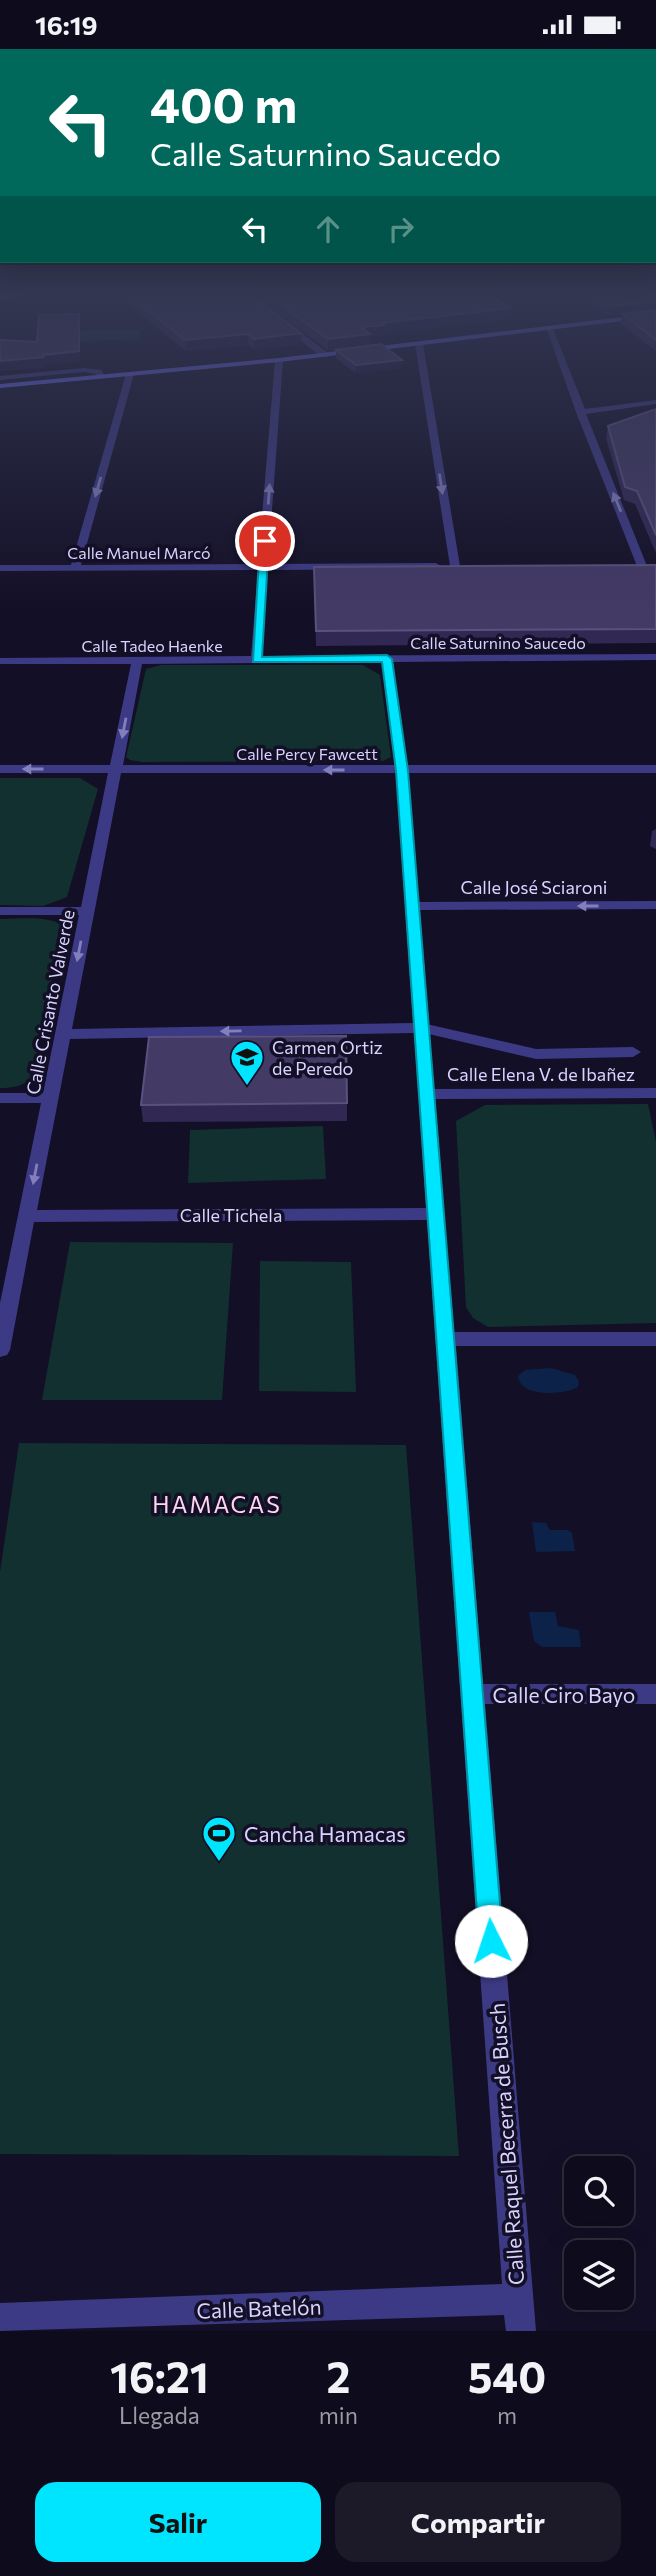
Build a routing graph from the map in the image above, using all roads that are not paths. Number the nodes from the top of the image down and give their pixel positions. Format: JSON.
{"nodes":[{"id":1,"x":123,"y":399,"type":"edge"},
{"id":2,"x":276,"y":399,"type":"edge"},
{"id":3,"x":428,"y":399,"type":"edge"},
{"id":4,"x":575,"y":399,"type":"edge"},
{"id":5,"x":656,"y":402,"type":"edge"},
{"id":6,"x":580,"y":412,"type":"junction"},
{"id":7,"x":454,"y":566,"type":"junction"},
{"id":8,"x":468,"y":566,"type":"edge"},
{"id":9,"x":629,"y":566,"type":"edge"},
{"id":10,"x":642,"y":566,"type":"junction"},
{"id":11,"x":656,"y":566,"type":"edge"},
{"id":12,"x":263,"y":567,"type":"junction"},
{"id":13,"x":0,"y":568,"type":"edge"},
{"id":14,"x":75,"y":568,"type":"junction"},
{"id":15,"x":656,"y":657,"type":"edge"},
{"id":16,"x":387,"y":659,"type":"junction"},
{"id":17,"x":256,"y":660,"type":"junction"},
{"id":18,"x":0,"y":661,"type":"edge"},
{"id":19,"x":137,"y":661,"type":"junction"},
{"id":20,"x":116,"y":768,"type":"junction"},
{"id":21,"x":0,"y":769,"type":"edge"},
{"id":22,"x":656,"y":769,"type":"edge"},
{"id":23,"x":402,"y":771,"type":"junction"},
{"id":24,"x":656,"y":905,"type":"edge"},
{"id":25,"x":412,"y":906,"type":"junction"},
{"id":26,"x":0,"y":911,"type":"edge"},
{"id":27,"x":87,"y":911,"type":"junction"},
{"id":28,"x":422,"y":1028,"type":"junction"},
{"id":29,"x":63,"y":1034,"type":"junction"},
{"id":30,"x":634,"y":1052,"type":"dead end"},
{"id":31,"x":656,"y":1093,"type":"edge"},
{"id":32,"x":427,"y":1094,"type":"junction"},
{"id":33,"x":0,"y":1098,"type":"edge"},
{"id":34,"x":50,"y":1098,"type":"junction"},
{"id":35,"x":436,"y":1214,"type":"junction"},
{"id":36,"x":27,"y":1216,"type":"junction"},
{"id":37,"x":445,"y":1339,"type":"junction"},
{"id":38,"x":656,"y":1339,"type":"edge"},
{"id":39,"x":0,"y":1350,"type":"edge"},
{"id":40,"x":472,"y":1694,"type":"junction"},
{"id":41,"x":656,"y":1694,"type":"edge"},
{"id":42,"x":518,"y":2299,"type":"junction"},
{"id":43,"x":0,"y":2318,"type":"edge"},
{"id":44,"x":522,"y":2331,"type":"edge"}],
"edges":[{"from":1,"to":14,"type":"street","one_way":true},
{"from":12,"to":2,"type":"street","one_way":true},
{"from":3,"to":7,"type":"street","one_way":true},
{"from":4,"to":6,"type":"street"},
{"from":5,"to":6,"type":"street"},
{"from":10,"to":6,"type":"street","one_way":true},
{"from":7,"to":8,"type":"street","name":"Calle Manuel Marcó"},
{"from":7,"to":12,"type":"street","name":"Calle Manuel Marcó"},
{"from":9,"to":10,"type":"street"},
{"from":10,"to":11,"type":"street"},
{"from":12,"to":14,"type":"street","name":"Calle Manuel Marcó"},
{"from":12,"to":17,"type":"street"},
{"from":13,"to":14,"type":"street","name":"Calle Manuel Marcó"},
{"from":15,"to":16,"type":"street","name":"Calle Saturnino Saucedo"},
{"from":16,"to":17,"type":"street","name":"Calle Saturnino Saucedo"},
{"from":16,"to":23,"type":"street","name":"Calle Raquel Becerra de Busch"},
{"from":17,"to":19,"type":"street","name":"Calle Tadeo Haenke"},
{"from":18,"to":19,"type":"street","name":"Calle Tadeo Haenke"},
{"from":19,"to":20,"type":"street","name":"Calle Crisanto Valverde","one_way":true},
{"from":20,"to":21,"type":"street","name":"Calle Percy Fawcett","one_way":true},
{"from":23,"to":20,"type":"street","name":"Calle Percy Fawcett","one_way":true},
{"from":20,"to":27,"type":"street","name":"Calle Crisanto Valverde"},
{"from":22,"to":23,"type":"street","name":"Calle Percy Fawcett"},
{"from":23,"to":25,"type":"street","name":"Calle Raquel Becerra de Busch"},
{"from":24,"to":25,"type":"street","name":"Calle José Sciaroni","one_way":true},
{"from":25,"to":28,"type":"street","name":"Calle Raquel Becerra de Busch"},
{"from":26,"to":27,"type":"street"},
{"from":27,"to":29,"type":"street","name":"Calle Crisanto Valverde","one_way":true},
{"from":28,"to":29,"type":"street","one_way":true},
{"from":28,"to":30,"type":"street"},
{"from":28,"to":32,"type":"street","name":"Calle Raquel Becerra de Busch"},
{"from":29,"to":34,"type":"street","name":"Calle Crisanto Valverde"},
{"from":31,"to":32,"type":"street","name":"Calle Elena V. de Ibañez"},
{"from":32,"to":35,"type":"street","name":"Calle Raquel Becerra de Busch"},
{"from":33,"to":34,"type":"street"},
{"from":34,"to":36,"type":"street","name":"Calle Crisanto Valverde","one_way":true},
{"from":35,"to":36,"type":"street","name":"Calle Tichela"},
{"from":35,"to":37,"type":"street","name":"Calle Raquel Becerra de Busch"},
{"from":36,"to":39,"type":"street","name":"Calle Crisanto Valverde"},
{"from":37,"to":38,"type":"street"},
{"from":37,"to":40,"type":"street","name":"Calle Raquel Becerra de Busch"},
{"from":40,"to":41,"type":"street","name":"Calle Ciro Bayo"},
{"from":40,"to":42,"type":"street","name":"Calle Raquel Becerra de Busch"},
{"from":42,"to":43,"type":"street","name":"Calle Batelón"},
{"from":42,"to":44,"type":"street","name":"Calle Raquel Becerra de Busch"}]}
